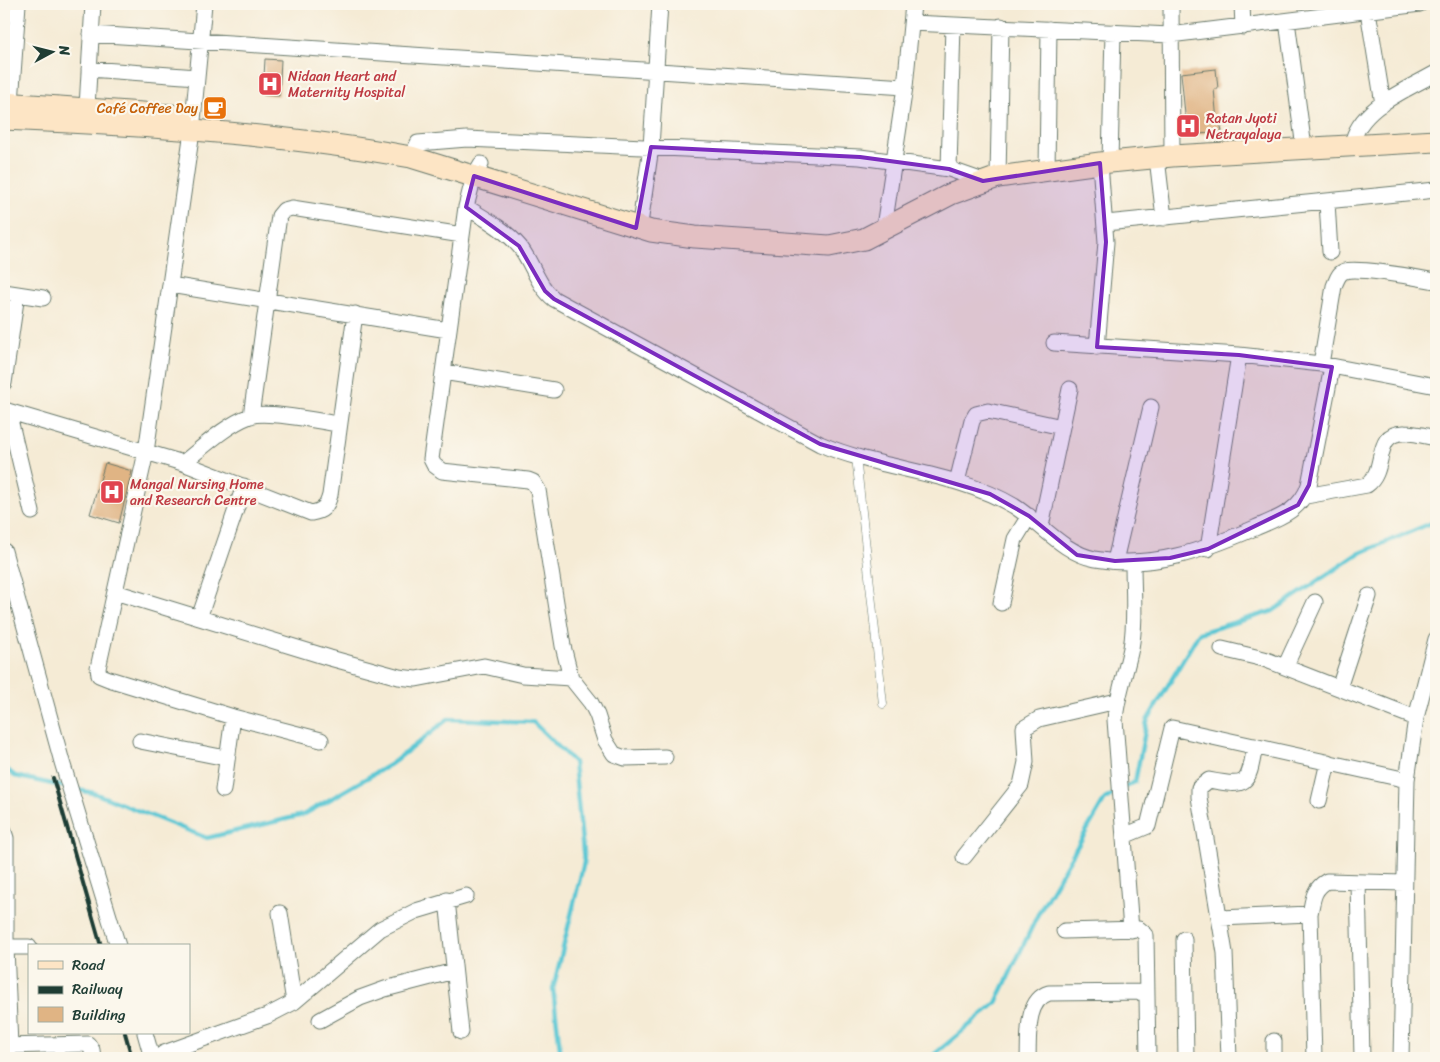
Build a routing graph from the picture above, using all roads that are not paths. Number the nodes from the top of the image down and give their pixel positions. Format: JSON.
{"nodes":[{"id":1,"x":18,"y":4,"type":"edge"},
{"id":2,"x":93,"y":4,"type":"edge"},
{"id":3,"x":204,"y":4,"type":"edge"},
{"id":4,"x":660,"y":4,"type":"edge"},
{"id":5,"x":912,"y":4,"type":"edge"},
{"id":6,"x":1171,"y":4,"type":"edge"},
{"id":7,"x":1242,"y":4,"type":"edge"},
{"id":8,"x":1420,"y":4,"type":"edge"},
{"id":9,"x":1344,"y":9,"type":"edge"},
{"id":10,"x":1368,"y":11,"type":"junction"},
{"id":11,"x":1286,"y":21,"type":"junction"},
{"id":12,"x":912,"y":23,"type":"junction"},
{"id":13,"x":953,"y":24,"type":"junction"},
{"id":14,"x":1001,"y":26,"type":"junction"},
{"id":15,"x":1243,"y":27,"type":"junction"},
{"id":16,"x":1049,"y":29,"type":"junction"},
{"id":17,"x":1113,"y":32,"type":"junction"},
{"id":18,"x":91,"y":34,"type":"junction"},
{"id":19,"x":1170,"y":35,"type":"junction"},
{"id":20,"x":200,"y":42,"type":"junction"},
{"id":21,"x":89,"y":68,"type":"junction"},
{"id":22,"x":655,"y":70,"type":"junction"},
{"id":23,"x":1436,"y":73,"type":"edge"},
{"id":24,"x":197,"y":77,"type":"junction"},
{"id":25,"x":905,"y":87,"type":"junction"},
{"id":26,"x":1383,"y":104,"type":"junction"},
{"id":27,"x":87,"y":107,"type":"junction"},
{"id":28,"x":6,"y":108,"type":"edge"},
{"id":29,"x":193,"y":124,"type":"junction"},
{"id":30,"x":1436,"y":141,"type":"edge"},
{"id":31,"x":1352,"y":145,"type":"junction"},
{"id":32,"x":651,"y":147,"type":"junction"},
{"id":33,"x":1304,"y":148,"type":"junction"},
{"id":34,"x":415,"y":150,"type":"junction"},
{"id":35,"x":1165,"y":157,"type":"junction"},
{"id":36,"x":892,"y":162,"type":"junction"},
{"id":37,"x":1105,"y":162,"type":"junction"},
{"id":38,"x":949,"y":169,"type":"junction"},
{"id":39,"x":478,"y":170,"type":"junction"},
{"id":40,"x":1047,"y":170,"type":"junction"},
{"id":41,"x":990,"y":179,"type":"junction"},
{"id":42,"x":1436,"y":190,"type":"edge"},
{"id":43,"x":1327,"y":202,"type":"junction"},
{"id":44,"x":466,"y":207,"type":"junction"},
{"id":45,"x":1164,"y":218,"type":"junction"},
{"id":46,"x":639,"y":222,"type":"junction"},
{"id":47,"x":1106,"y":223,"type":"junction"},
{"id":48,"x":884,"y":227,"type":"junction"},
{"id":49,"x":462,"y":235,"type":"junction"},
{"id":50,"x":1330,"y":252,"type":"dead end"},
{"id":51,"x":1436,"y":281,"type":"edge"},
{"id":52,"x":170,"y":285,"type":"junction"},
{"id":53,"x":10,"y":293,"type":"edge"},
{"id":54,"x":43,"y":298,"type":"dead end"},
{"id":55,"x":267,"y":300,"type":"junction"},
{"id":56,"x":355,"y":314,"type":"junction"},
{"id":57,"x":448,"y":330,"type":"junction"},
{"id":58,"x":1054,"y":343,"type":"dead end"},
{"id":59,"x":1097,"y":347,"type":"junction"},
{"id":60,"x":1239,"y":355,"type":"junction"},
{"id":61,"x":1326,"y":365,"type":"junction"},
{"id":62,"x":444,"y":372,"type":"junction"},
{"id":63,"x":4,"y":383,"type":"edge"},
{"id":64,"x":1436,"y":386,"type":"edge"},
{"id":65,"x":1070,"y":389,"type":"dead end"},
{"id":66,"x":554,"y":390,"type":"dead end"},
{"id":67,"x":1151,"y":407,"type":"dead end"},
{"id":68,"x":6,"y":411,"type":"edge"},
{"id":69,"x":251,"y":416,"type":"junction"},
{"id":70,"x":338,"y":424,"type":"junction"},
{"id":71,"x":1062,"y":427,"type":"junction"},
{"id":72,"x":1436,"y":438,"type":"edge"},
{"id":73,"x":146,"y":452,"type":"junction"},
{"id":74,"x":856,"y":457,"type":"junction"},
{"id":75,"x":183,"y":463,"type":"junction"},
{"id":76,"x":957,"y":482,"type":"junction"},
{"id":77,"x":244,"y":486,"type":"junction"},
{"id":78,"x":1306,"y":496,"type":"junction"},
{"id":79,"x":32,"y":512,"type":"dead end"},
{"id":80,"x":1029,"y":516,"type":"junction"},
{"id":81,"x":1041,"y":526,"type":"junction"},
{"id":82,"x":1208,"y":549,"type":"junction"},
{"id":83,"x":4,"y":552,"type":"edge"},
{"id":84,"x":1115,"y":561,"type":"junction"},
{"id":85,"x":1133,"y":563,"type":"junction"},
{"id":86,"x":115,"y":592,"type":"junction"},
{"id":87,"x":1369,"y":596,"type":"dead end"},
{"id":88,"x":1315,"y":602,"type":"dead end"},
{"id":89,"x":1001,"y":603,"type":"dead end"},
{"id":90,"x":199,"y":618,"type":"junction"},
{"id":91,"x":1436,"y":639,"type":"edge"},
{"id":92,"x":1222,"y":649,"type":"dead end"},
{"id":93,"x":1285,"y":667,"type":"junction"},
{"id":94,"x":571,"y":678,"type":"junction"},
{"id":95,"x":1339,"y":688,"type":"junction"},
{"id":96,"x":1117,"y":701,"type":"junction"},
{"id":97,"x":883,"y":704,"type":"dead end"},
{"id":98,"x":233,"y":717,"type":"junction"},
{"id":99,"x":1416,"y":718,"type":"junction"},
{"id":100,"x":321,"y":740,"type":"dead end"},
{"id":101,"x":140,"y":741,"type":"dead end"},
{"id":102,"x":1255,"y":746,"type":"junction"},
{"id":103,"x":665,"y":757,"type":"dead end"},
{"id":104,"x":226,"y":758,"type":"junction"},
{"id":105,"x":1328,"y":762,"type":"junction"},
{"id":106,"x":1407,"y":780,"type":"junction"},
{"id":107,"x":223,"y":790,"type":"dead end"},
{"id":108,"x":1319,"y":801,"type":"dead end"},
{"id":109,"x":4,"y":832,"type":"edge"},
{"id":110,"x":1124,"y":836,"type":"junction"},
{"id":111,"x":964,"y":857,"type":"dead end"},
{"id":112,"x":1358,"y":882,"type":"junction"},
{"id":113,"x":1404,"y":883,"type":"junction"},
{"id":114,"x":466,"y":896,"type":"dead end"},
{"id":115,"x":446,"y":900,"type":"junction"},
{"id":116,"x":280,"y":913,"type":"dead end"},
{"id":117,"x":1310,"y":914,"type":"junction"},
{"id":118,"x":1220,"y":918,"type":"junction"},
{"id":119,"x":1131,"y":930,"type":"junction"},
{"id":120,"x":1064,"y":931,"type":"dead end"},
{"id":121,"x":1184,"y":940,"type":"dead end"},
{"id":122,"x":117,"y":944,"type":"edge"},
{"id":123,"x":5,"y":947,"type":"edge"},
{"id":124,"x":28,"y":947,"type":"edge"},
{"id":125,"x":454,"y":971,"type":"junction"},
{"id":126,"x":1147,"y":992,"type":"junction"},
{"id":127,"x":294,"y":1002,"type":"junction"},
{"id":128,"x":320,"y":1020,"type":"dead end"},
{"id":129,"x":461,"y":1032,"type":"dead end"},
{"id":130,"x":145,"y":1034,"type":"edge"},
{"id":131,"x":1274,"y":1041,"type":"dead end"},
{"id":132,"x":7,"y":1046,"type":"edge"},
{"id":133,"x":93,"y":1058,"type":"edge"},
{"id":134,"x":152,"y":1058,"type":"edge"},
{"id":135,"x":158,"y":1058,"type":"edge"},
{"id":136,"x":1028,"y":1058,"type":"edge"},
{"id":137,"x":1148,"y":1058,"type":"edge"},
{"id":138,"x":1186,"y":1058,"type":"edge"},
{"id":139,"x":1229,"y":1058,"type":"edge"},
{"id":140,"x":1274,"y":1058,"type":"edge"},
{"id":141,"x":1314,"y":1058,"type":"edge"},
{"id":142,"x":1362,"y":1058,"type":"edge"},
{"id":143,"x":1401,"y":1058,"type":"edge"}],
"edges":[{"from":1,"to":28,"type":"street"},
{"from":2,"to":18,"type":"street"},
{"from":3,"to":20,"type":"street"},
{"from":4,"to":22,"type":"street"},
{"from":5,"to":12,"type":"street"},
{"from":6,"to":19,"type":"street"},
{"from":7,"to":15,"type":"street"},
{"from":8,"to":10,"type":"street"},
{"from":9,"to":10,"type":"street"},
{"from":9,"to":11,"type":"street"},
{"from":10,"to":26,"type":"street"},
{"from":11,"to":15,"type":"street"},
{"from":11,"to":33,"type":"street"},
{"from":12,"to":13,"type":"street"},
{"from":12,"to":25,"type":"street"},
{"from":13,"to":14,"type":"street"},
{"from":13,"to":38,"type":"street"},
{"from":14,"to":16,"type":"street"},
{"from":14,"to":41,"type":"street"},
{"from":15,"to":19,"type":"street"},
{"from":16,"to":17,"type":"street"},
{"from":16,"to":40,"type":"street"},
{"from":17,"to":19,"type":"street"},
{"from":17,"to":37,"type":"street"},
{"from":18,"to":20,"type":"street"},
{"from":18,"to":21,"type":"street"},
{"from":19,"to":35,"type":"street"},
{"from":20,"to":22,"type":"street"},
{"from":20,"to":24,"type":"street"},
{"from":21,"to":24,"type":"street"},
{"from":21,"to":27,"type":"street"},
{"from":22,"to":25,"type":"street"},
{"from":22,"to":32,"type":"street"},
{"from":23,"to":26,"type":"street"},
{"from":24,"to":29,"type":"street"},
{"from":25,"to":36,"type":"street"},
{"from":26,"to":31,"type":"street"},
{"from":27,"to":28,"type":"main road"},
{"from":27,"to":29,"type":"main road"},
{"from":28,"to":29,"type":"main road"},
{"from":29,"to":34,"type":"main road"},
{"from":29,"to":52,"type":"street"},
{"from":30,"to":31,"type":"main road"},
{"from":31,"to":33,"type":"main road"},
{"from":32,"to":34,"type":"street"},
{"from":32,"to":36,"type":"street"},
{"from":32,"to":46,"type":"street"},
{"from":33,"to":35,"type":"main road"},
{"from":34,"to":39,"type":"main road"},
{"from":35,"to":37,"type":"main road"},
{"from":35,"to":45,"type":"street"},
{"from":36,"to":38,"type":"street"},
{"from":36,"to":48,"type":"street"},
{"from":37,"to":40,"type":"main road"},
{"from":37,"to":47,"type":"street"},
{"from":38,"to":41,"type":"street"},
{"from":39,"to":44,"type":"street"},
{"from":39,"to":46,"type":"main road"},
{"from":40,"to":41,"type":"main road"},
{"from":41,"to":48,"type":"main road"},
{"from":42,"to":43,"type":"street"},
{"from":43,"to":45,"type":"street"},
{"from":43,"to":50,"type":"street"},
{"from":44,"to":49,"type":"street"},
{"from":44,"to":74,"type":"street"},
{"from":45,"to":47,"type":"street"},
{"from":46,"to":48,"type":"main road"},
{"from":47,"to":59,"type":"street"},
{"from":49,"to":55,"type":"street"},
{"from":49,"to":57,"type":"street"},
{"from":51,"to":61,"type":"street"},
{"from":52,"to":55,"type":"street"},
{"from":52,"to":73,"type":"street"},
{"from":53,"to":54,"type":"street"},
{"from":53,"to":63,"type":"street"},
{"from":55,"to":56,"type":"street"},
{"from":55,"to":69,"type":"street"},
{"from":56,"to":57,"type":"street"},
{"from":56,"to":70,"type":"street"},
{"from":57,"to":62,"type":"street"},
{"from":58,"to":59,"type":"street"},
{"from":59,"to":60,"type":"street"},
{"from":60,"to":61,"type":"street"},
{"from":60,"to":82,"type":"street"},
{"from":61,"to":64,"type":"street"},
{"from":61,"to":78,"type":"street"},
{"from":62,"to":66,"type":"street"},
{"from":62,"to":94,"type":"street"},
{"from":65,"to":71,"type":"street"},
{"from":67,"to":84,"type":"street"},
{"from":68,"to":73,"type":"street"},
{"from":68,"to":79,"type":"street"},
{"from":69,"to":70,"type":"street"},
{"from":69,"to":75,"type":"street"},
{"from":70,"to":77,"type":"street"},
{"from":71,"to":76,"type":"street"},
{"from":71,"to":81,"type":"street"},
{"from":72,"to":78,"type":"street"},
{"from":73,"to":75,"type":"street"},
{"from":73,"to":86,"type":"street"},
{"from":74,"to":76,"type":"street"},
{"from":74,"to":97,"type":"lane"},
{"from":75,"to":77,"type":"street"},
{"from":76,"to":80,"type":"street"},
{"from":77,"to":90,"type":"street"},
{"from":78,"to":82,"type":"street"},
{"from":80,"to":81,"type":"street"},
{"from":80,"to":89,"type":"street"},
{"from":81,"to":84,"type":"street"},
{"from":82,"to":85,"type":"street"},
{"from":83,"to":122,"type":"street"},
{"from":84,"to":85,"type":"street"},
{"from":85,"to":96,"type":"street"},
{"from":86,"to":90,"type":"street"},
{"from":86,"to":98,"type":"street"},
{"from":87,"to":95,"type":"street"},
{"from":88,"to":93,"type":"street"},
{"from":90,"to":94,"type":"street"},
{"from":91,"to":99,"type":"street"},
{"from":92,"to":93,"type":"street"},
{"from":93,"to":95,"type":"street"},
{"from":94,"to":103,"type":"street"},
{"from":95,"to":99,"type":"street"},
{"from":96,"to":110,"type":"street"},
{"from":96,"to":111,"type":"street"},
{"from":98,"to":100,"type":"street"},
{"from":98,"to":104,"type":"street"},
{"from":99,"to":106,"type":"street"},
{"from":101,"to":104,"type":"street"},
{"from":102,"to":105,"type":"street"},
{"from":102,"to":110,"type":"street"},
{"from":102,"to":118,"type":"street"},
{"from":104,"to":107,"type":"street"},
{"from":105,"to":106,"type":"street"},
{"from":105,"to":108,"type":"street"},
{"from":106,"to":113,"type":"street"},
{"from":109,"to":123,"type":"street"},
{"from":110,"to":119,"type":"street"},
{"from":112,"to":113,"type":"street"},
{"from":112,"to":117,"type":"street"},
{"from":112,"to":142,"type":"street"},
{"from":113,"to":143,"type":"street"},
{"from":114,"to":115,"type":"street"},
{"from":115,"to":125,"type":"street"},
{"from":115,"to":127,"type":"street"},
{"from":116,"to":127,"type":"street"},
{"from":117,"to":118,"type":"street"},
{"from":117,"to":141,"type":"street"},
{"from":118,"to":139,"type":"street"},
{"from":119,"to":120,"type":"street"},
{"from":119,"to":126,"type":"street"},
{"from":121,"to":138,"type":"street"},
{"from":123,"to":124,"type":"street"},
{"from":123,"to":132,"type":"street"},
{"from":125,"to":128,"type":"street"},
{"from":125,"to":129,"type":"street"},
{"from":126,"to":136,"type":"street"},
{"from":126,"to":137,"type":"street"},
{"from":127,"to":135,"type":"street"},
{"from":130,"to":134,"type":"street"},
{"from":131,"to":140,"type":"street"},
{"from":132,"to":133,"type":"street"}]}
